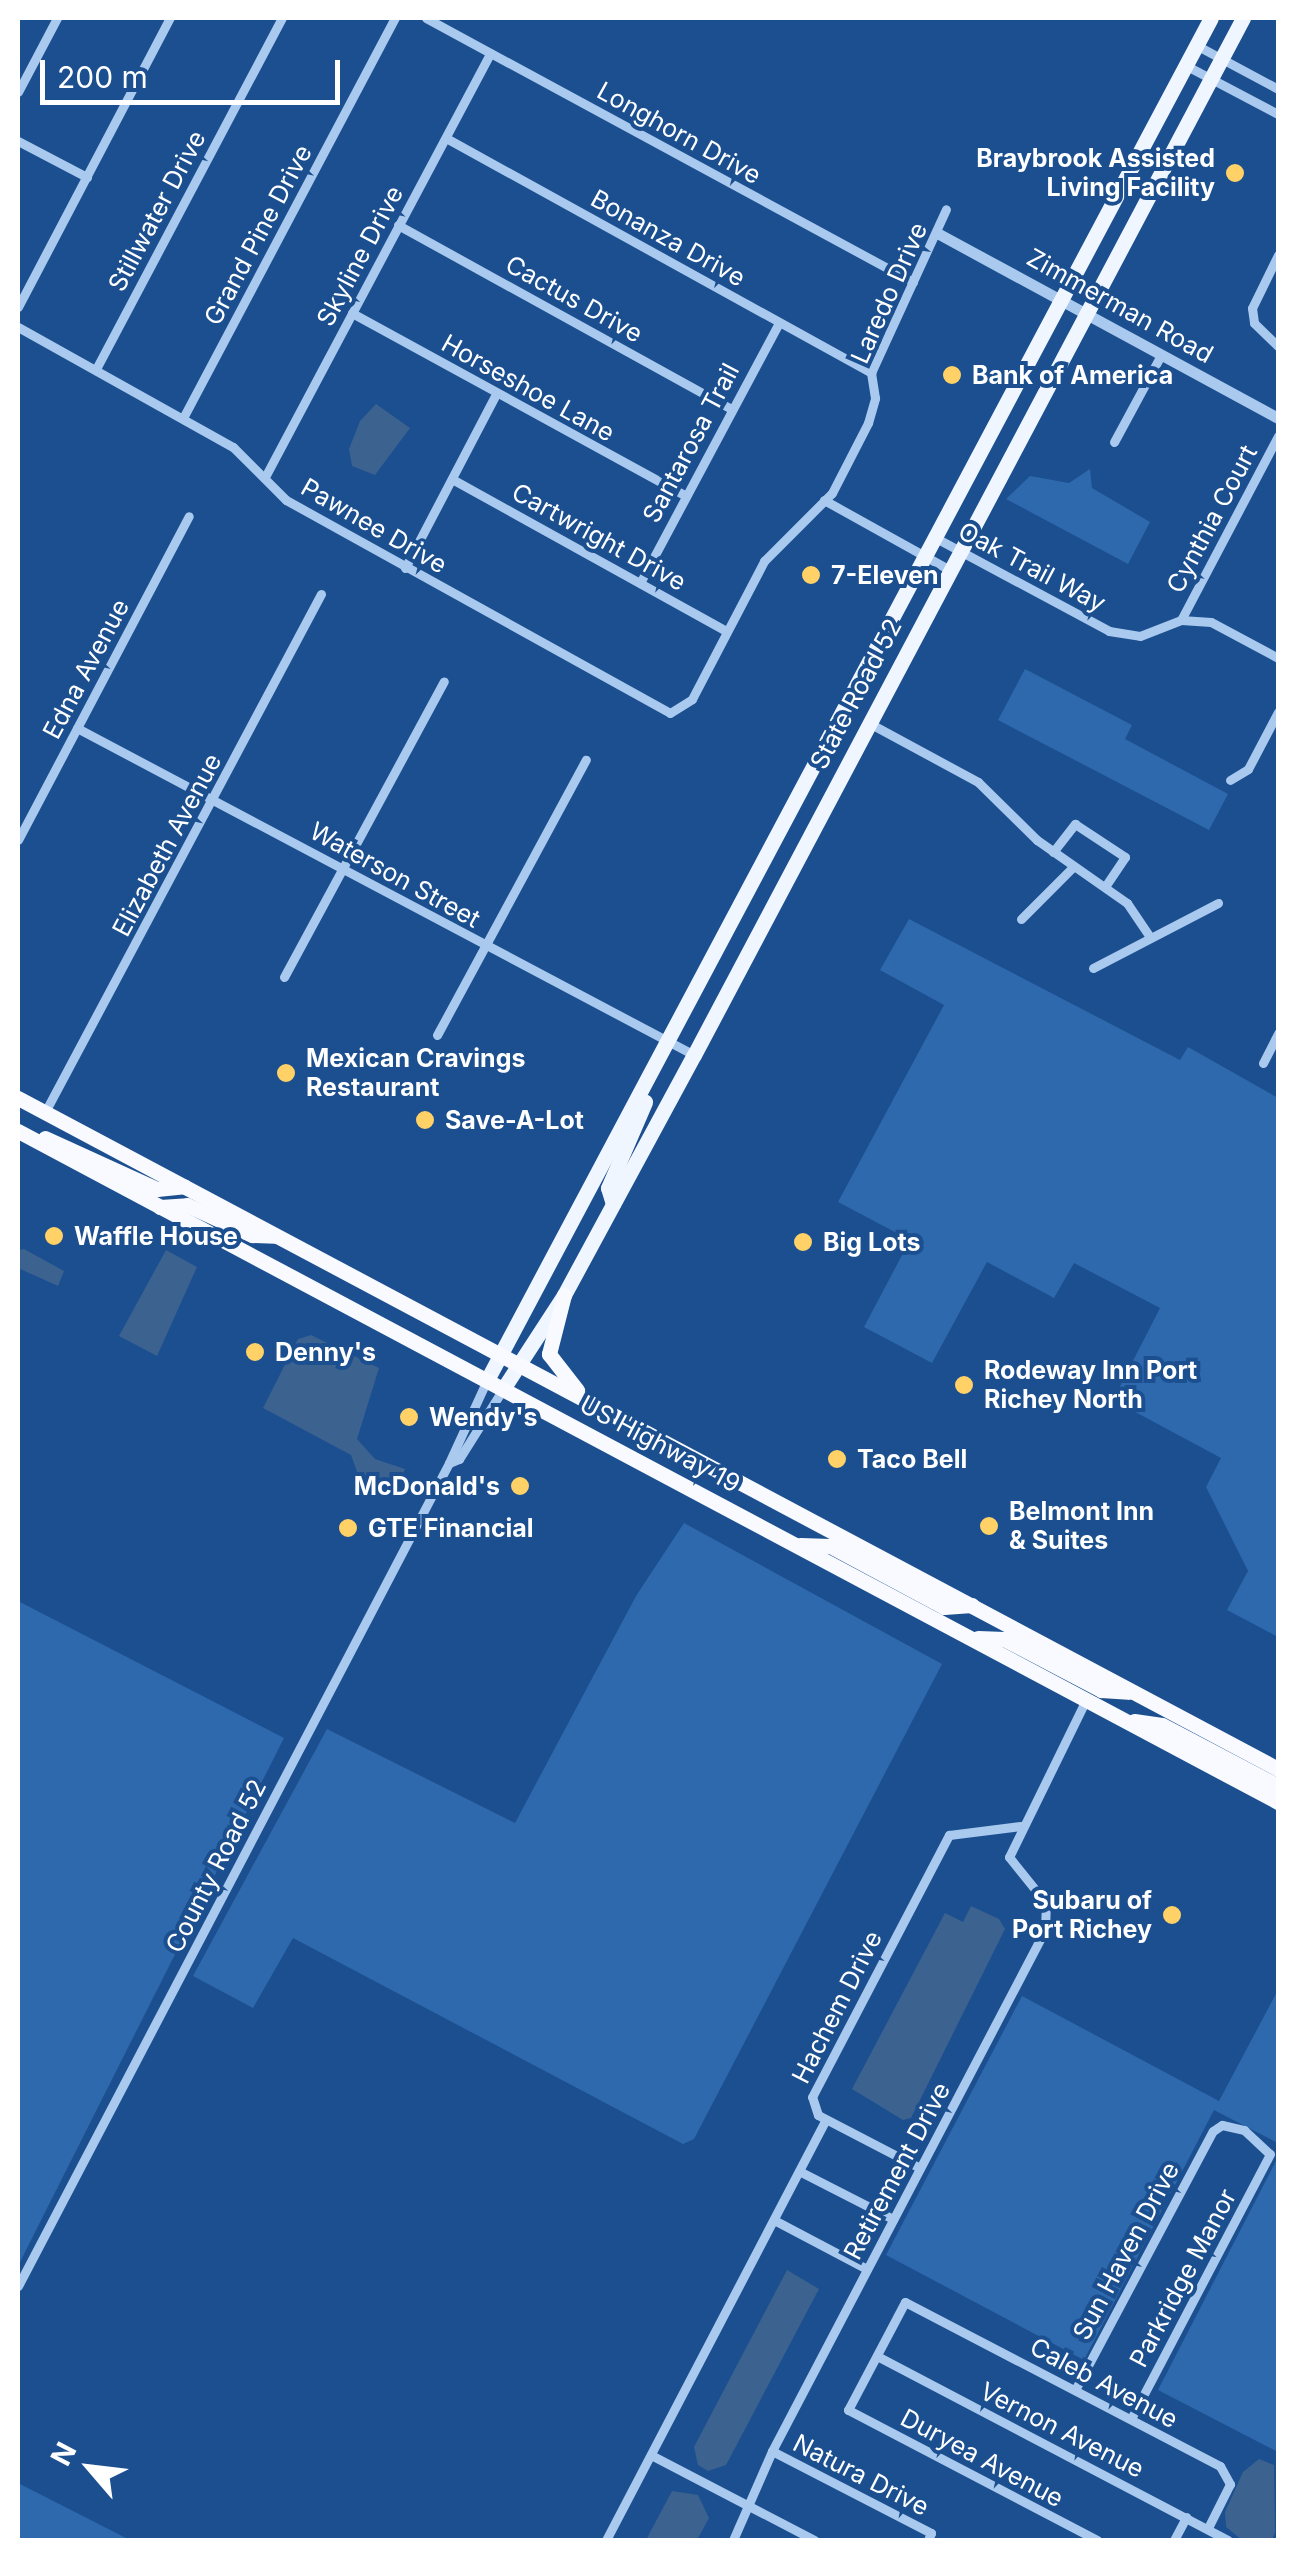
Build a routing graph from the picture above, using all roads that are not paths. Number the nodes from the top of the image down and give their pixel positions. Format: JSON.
{"nodes":[{"id":1,"x":57,"y":18,"type":"edge"},
{"id":2,"x":170,"y":18,"type":"edge"},
{"id":3,"x":282,"y":18,"type":"edge"},
{"id":4,"x":395,"y":18,"type":"edge"},
{"id":5,"x":426,"y":18,"type":"edge"},
{"id":6,"x":1210,"y":18,"type":"edge"},
{"id":7,"x":1243,"y":18,"type":"edge"},
{"id":8,"x":1196,"y":45,"type":"junction"},
{"id":9,"x":490,"y":53,"type":"junction"},
{"id":10,"x":1222,"y":58,"type":"junction"},
{"id":11,"x":1185,"y":65,"type":"junction"},
{"id":12,"x":1211,"y":79,"type":"junction"},
{"id":13,"x":1278,"y":88,"type":"edge"},
{"id":14,"x":18,"y":92,"type":"edge"},
{"id":15,"x":1278,"y":114,"type":"edge"},
{"id":16,"x":446,"y":138,"type":"junction"},
{"id":17,"x":18,"y":141,"type":"edge"},
{"id":18,"x":87,"y":177,"type":"junction"},
{"id":19,"x":946,"y":209,"type":"dead end"},
{"id":20,"x":398,"y":225,"type":"junction"},
{"id":21,"x":939,"y":234,"type":"junction"},
{"id":22,"x":1278,"y":255,"type":"edge"},
{"id":23,"x":914,"y":282,"type":"junction"},
{"id":24,"x":1059,"y":298,"type":"junction"},
{"id":25,"x":18,"y":308,"type":"edge"},
{"id":26,"x":352,"y":312,"type":"junction"},
{"id":27,"x":1086,"y":313,"type":"junction"},
{"id":28,"x":779,"y":322,"type":"junction"},
{"id":29,"x":18,"y":327,"type":"edge"},
{"id":30,"x":1278,"y":346,"type":"edge"},
{"id":31,"x":1161,"y":354,"type":"junction"},
{"id":32,"x":96,"y":369,"type":"junction"},
{"id":33,"x":872,"y":373,"type":"junction"},
{"id":34,"x":496,"y":394,"type":"junction"},
{"id":35,"x":731,"y":409,"type":"junction"},
{"id":36,"x":184,"y":418,"type":"junction"},
{"id":37,"x":1278,"y":418,"type":"edge"},
{"id":38,"x":1278,"y":436,"type":"edge"},
{"id":39,"x":1114,"y":442,"type":"dead end"},
{"id":40,"x":265,"y":478,"type":"junction"},
{"id":41,"x":452,"y":480,"type":"junction"},
{"id":42,"x":686,"y":496,"type":"junction"},
{"id":43,"x":824,"y":500,"type":"junction"},
{"id":44,"x":189,"y":516,"type":"dead end"},
{"id":45,"x":934,"y":538,"type":"junction"},
{"id":46,"x":960,"y":552,"type":"junction"},
{"id":47,"x":925,"y":556,"type":"junction"},
{"id":48,"x":405,"y":568,"type":"junction"},
{"id":49,"x":950,"y":570,"type":"junction"},
{"id":50,"x":640,"y":583,"type":"junction"},
{"id":51,"x":320,"y":594,"type":"dead end"},
{"id":52,"x":1181,"y":620,"type":"junction"},
{"id":53,"x":726,"y":630,"type":"junction"},
{"id":54,"x":1278,"y":658,"type":"edge"},
{"id":55,"x":444,"y":681,"type":"dead end"},
{"id":56,"x":1278,"y":712,"type":"edge"},
{"id":57,"x":670,"y":713,"type":"joint"},
{"id":58,"x":868,"y":723,"type":"junction"},
{"id":59,"x":77,"y":728,"type":"junction"},
{"id":60,"x":586,"y":760,"type":"dead end"},
{"id":61,"x":1230,"y":780,"type":"dead end"},
{"id":62,"x":215,"y":800,"type":"junction"},
{"id":63,"x":18,"y":840,"type":"edge"},
{"id":64,"x":1053,"y":852,"type":"junction"},
{"id":65,"x":1073,"y":866,"type":"junction"},
{"id":66,"x":344,"y":869,"type":"junction"},
{"id":67,"x":1106,"y":885,"type":"junction"},
{"id":68,"x":1218,"y":904,"type":"dead end"},
{"id":69,"x":1020,"y":919,"type":"dead end"},
{"id":70,"x":1150,"y":937,"type":"junction"},
{"id":71,"x":486,"y":948,"type":"junction"},
{"id":72,"x":1094,"y":968,"type":"dead end"},
{"id":73,"x":284,"y":977,"type":"dead end"},
{"id":74,"x":1278,"y":1033,"type":"edge"},
{"id":75,"x":437,"y":1036,"type":"dead end"},
{"id":76,"x":668,"y":1041,"type":"junction"},
{"id":77,"x":694,"y":1055,"type":"junction"},
{"id":78,"x":1262,"y":1063,"type":"dead end"},
{"id":79,"x":648,"y":1078,"type":"junction"},
{"id":80,"x":18,"y":1098,"type":"edge"},
{"id":81,"x":45,"y":1112,"type":"junction"},
{"id":82,"x":18,"y":1130,"type":"edge"},
{"id":83,"x":184,"y":1186,"type":"junction"},
{"id":84,"x":613,"y":1204,"type":"junction"},
{"id":85,"x":160,"y":1207,"type":"junction"},
{"id":86,"x":279,"y":1236,"type":"junction"},
{"id":87,"x":564,"y":1295,"type":"junction"},
{"id":88,"x":501,"y":1354,"type":"junction"},
{"id":89,"x":519,"y":1365,"type":"junction"},
{"id":90,"x":487,"y":1380,"type":"junction"},
{"id":91,"x":503,"y":1389,"type":"junction"},
{"id":92,"x":591,"y":1403,"type":"junction"},
{"id":93,"x":449,"y":1463,"type":"junction"},
{"id":94,"x":796,"y":1544,"type":"junction"},
{"id":95,"x":972,"y":1605,"type":"junction"},
{"id":96,"x":971,"y":1638,"type":"junction"},
{"id":97,"x":1137,"y":1693,"type":"junction"},
{"id":98,"x":1086,"y":1700,"type":"junction"},
{"id":99,"x":1125,"y":1720,"type":"junction"},
{"id":100,"x":1278,"y":1769,"type":"edge"},
{"id":101,"x":1278,"y":1786,"type":"edge"},
{"id":102,"x":1278,"y":1802,"type":"edge"},
{"id":103,"x":1020,"y":1826,"type":"junction"},
{"id":104,"x":826,"y":2120,"type":"junction"},
{"id":105,"x":1270,"y":2154,"type":"joint"},
{"id":106,"x":920,"y":2168,"type":"junction"},
{"id":107,"x":800,"y":2171,"type":"junction"},
{"id":108,"x":894,"y":2219,"type":"junction"},
{"id":109,"x":774,"y":2220,"type":"junction"},
{"id":110,"x":867,"y":2269,"type":"junction"},
{"id":111,"x":18,"y":2286,"type":"edge"},
{"id":112,"x":876,"y":2356,"type":"junction"},
{"id":113,"x":1075,"y":2390,"type":"junction"},
{"id":114,"x":1131,"y":2420,"type":"junction"},
{"id":115,"x":772,"y":2451,"type":"junction"},
{"id":116,"x":651,"y":2455,"type":"junction"},
{"id":117,"x":750,"y":2507,"type":"junction"},
{"id":118,"x":1186,"y":2517,"type":"junction"},
{"id":119,"x":1208,"y":2528,"type":"junction"},
{"id":120,"x":930,"y":2537,"type":"edge"},
{"id":121,"x":800,"y":2538,"type":"edge"},
{"id":122,"x":606,"y":2540,"type":"edge"},
{"id":123,"x":733,"y":2540,"type":"edge"},
{"id":124,"x":814,"y":2540,"type":"edge"},
{"id":125,"x":1097,"y":2540,"type":"edge"},
{"id":126,"x":1174,"y":2540,"type":"edge"},
{"id":127,"x":1228,"y":2540,"type":"edge"}],
"edges":[{"from":1,"to":14,"type":"street"},
{"from":2,"to":18,"type":"street"},
{"from":3,"to":32,"type":"street","name":"Stillwater Drive"},
{"from":4,"to":36,"type":"street","name":"Grand Pine Drive"},
{"from":5,"to":9,"type":"street","name":"Longhorn Drive"},
{"from":6,"to":8,"type":"main road","name":"State Road 52"},
{"from":7,"to":10,"type":"main road","name":"State Road 52"},
{"from":8,"to":10,"type":"street"},
{"from":8,"to":11,"type":"main road","name":"State Road 52"},
{"from":9,"to":16,"type":"street","name":"Skyline Drive"},
{"from":9,"to":23,"type":"street","name":"Longhorn Drive"},
{"from":10,"to":12,"type":"main road","name":"State Road 52"},
{"from":10,"to":13,"type":"street"},
{"from":11,"to":12,"type":"street"},
{"from":11,"to":24,"type":"main road","name":"State Road 52"},
{"from":12,"to":15,"type":"street"},
{"from":12,"to":27,"type":"main road","name":"State Road 52"},
{"from":16,"to":20,"type":"street","name":"Skyline Drive"},
{"from":16,"to":28,"type":"street","name":"Bonanza Drive"},
{"from":17,"to":18,"type":"street"},
{"from":18,"to":25,"type":"street"},
{"from":19,"to":21,"type":"street","name":"Laredo Drive"},
{"from":20,"to":26,"type":"street","name":"Skyline Drive"},
{"from":20,"to":35,"type":"street","name":"Cactus Drive"},
{"from":21,"to":23,"type":"street","name":"Laredo Drive"},
{"from":21,"to":24,"type":"street","name":"Zimmerman Road"},
{"from":22,"to":30,"type":"street"},
{"from":23,"to":33,"type":"street","name":"Laredo Drive"},
{"from":24,"to":27,"type":"street","name":"Zimmerman Road"},
{"from":24,"to":45,"type":"main road","name":"State Road 52"},
{"from":26,"to":34,"type":"street","name":"Horseshoe Lane"},
{"from":26,"to":40,"type":"street","name":"Skyline Drive"},
{"from":27,"to":31,"type":"street","name":"Zimmerman Road"},
{"from":27,"to":46,"type":"main road","name":"State Road 52"},
{"from":28,"to":33,"type":"street","name":"Bonanza Drive"},
{"from":28,"to":35,"type":"street","name":"Santarosa Trail"},
{"from":29,"to":32,"type":"street","name":"Pawnee Drive"},
{"from":31,"to":37,"type":"street","name":"Zimmerman Road"},
{"from":31,"to":39,"type":"street"},
{"from":32,"to":36,"type":"street","name":"Pawnee Drive"},
{"from":33,"to":43,"type":"street","name":"Laredo Drive"},
{"from":34,"to":41,"type":"street"},
{"from":34,"to":42,"type":"street","name":"Horseshoe Lane"},
{"from":35,"to":42,"type":"street","name":"Santarosa Trail"},
{"from":36,"to":40,"type":"street","name":"Pawnee Drive"},
{"from":38,"to":52,"type":"street","name":"Cynthia Court"},
{"from":40,"to":48,"type":"street","name":"Pawnee Drive"},
{"from":41,"to":48,"type":"street"},
{"from":41,"to":50,"type":"street","name":"Cartwright Drive"},
{"from":42,"to":50,"type":"street","name":"Santarosa Trail"},
{"from":43,"to":47,"type":"street"},
{"from":43,"to":53,"type":"street","name":"Laredo Drive"},
{"from":44,"to":59,"type":"street","name":"Edna Avenue"},
{"from":45,"to":46,"type":"street","name":"Oak Trail Way"},
{"from":45,"to":47,"type":"main road","name":"State Road 52"},
{"from":46,"to":49,"type":"main road","name":"State Road 52"},
{"from":46,"to":52,"type":"street","name":"Oak Trail Way"},
{"from":47,"to":49,"type":"street"},
{"from":47,"to":76,"type":"main road","name":"State Road 52"},
{"from":48,"to":57,"type":"street","name":"Pawnee Drive"},
{"from":49,"to":58,"type":"main road","name":"State Road 52"},
{"from":50,"to":53,"type":"street","name":"Cartwright Drive"},
{"from":51,"to":62,"type":"street","name":"Elizabeth Avenue"},
{"from":52,"to":54,"type":"street"},
{"from":53,"to":57,"type":"street","name":"Laredo Drive"},
{"from":55,"to":66,"type":"street"},
{"from":56,"to":61,"type":"street"},
{"from":58,"to":64,"type":"street"},
{"from":58,"to":77,"type":"main road","name":"State Road 52"},
{"from":59,"to":62,"type":"street","name":"Waterson Street"},
{"from":59,"to":63,"type":"street","name":"Edna Avenue"},
{"from":60,"to":71,"type":"street"},
{"from":62,"to":66,"type":"street","name":"Waterson Street"},
{"from":62,"to":81,"type":"street","name":"Elizabeth Avenue"},
{"from":64,"to":65,"type":"street"},
{"from":64,"to":67,"type":"street"},
{"from":65,"to":67,"type":"street"},
{"from":65,"to":69,"type":"street"},
{"from":66,"to":71,"type":"street","name":"Waterson Street"},
{"from":66,"to":73,"type":"street"},
{"from":67,"to":70,"type":"street"},
{"from":68,"to":70,"type":"street"},
{"from":70,"to":72,"type":"street"},
{"from":71,"to":75,"type":"street"},
{"from":71,"to":76,"type":"street","name":"Waterson Street"},
{"from":74,"to":78,"type":"street"},
{"from":76,"to":77,"type":"street","name":"Waterson Street"},
{"from":76,"to":79,"type":"main road","name":"State Road 52"},
{"from":77,"to":84,"type":"main road","name":"State Road 52"},
{"from":79,"to":84,"type":"main road"},
{"from":79,"to":88,"type":"main road","name":"State Road 52"},
{"from":80,"to":81,"type":"highway","name":"US Highway 19"},
{"from":81,"to":83,"type":"highway","name":"US Highway 19"},
{"from":82,"to":83,"type":"highway"},
{"from":82,"to":85,"type":"highway","name":"US Highway 19"},
{"from":83,"to":86,"type":"highway","name":"US Highway 19"},
{"from":84,"to":87,"type":"main road","name":"State Road 52"},
{"from":85,"to":86,"type":"highway"},
{"from":85,"to":90,"type":"highway","name":"US Highway 19"},
{"from":86,"to":88,"type":"highway","name":"US Highway 19"},
{"from":87,"to":89,"type":"main road","name":"State Road 52"},
{"from":87,"to":92,"type":"highway"},
{"from":88,"to":89,"type":"highway","name":"US Highway 19"},
{"from":88,"to":90,"type":"main road","name":"State Road 52"},
{"from":89,"to":91,"type":"main road","name":"State Road 52"},
{"from":89,"to":92,"type":"highway","name":"US Highway 19"},
{"from":90,"to":91,"type":"highway","name":"US Highway 19"},
{"from":90,"to":93,"type":"street","name":"County Road 52"},
{"from":91,"to":93,"type":"street","name":"County Road 52"},
{"from":91,"to":94,"type":"highway","name":"US Highway 19"},
{"from":92,"to":95,"type":"highway","name":"US Highway 19"},
{"from":93,"to":111,"type":"street","name":"County Road 52"},
{"from":94,"to":95,"type":"highway"},
{"from":94,"to":96,"type":"highway","name":"US Highway 19"},
{"from":95,"to":97,"type":"highway","name":"US Highway 19"},
{"from":96,"to":97,"type":"highway"},
{"from":96,"to":98,"type":"highway","name":"US Highway 19"},
{"from":97,"to":100,"type":"highway","name":"US Highway 19"},
{"from":98,"to":99,"type":"highway","name":"US Highway 19"},
{"from":98,"to":103,"type":"street"},
{"from":99,"to":101,"type":"highway"},
{"from":99,"to":102,"type":"highway","name":"US Highway 19"},
{"from":103,"to":104,"type":"street","name":"Hachem Drive"},
{"from":103,"to":106,"type":"street","name":"Retirement Drive"},
{"from":104,"to":106,"type":"street"},
{"from":104,"to":107,"type":"street","name":"Hachem Drive"},
{"from":105,"to":113,"type":"street","name":"Sun Haven Drive"},
{"from":105,"to":114,"type":"street","name":"Parkridge Manor"},
{"from":106,"to":108,"type":"street","name":"Retirement Drive"},
{"from":107,"to":108,"type":"street"},
{"from":107,"to":109,"type":"street","name":"Hachem Drive"},
{"from":108,"to":110,"type":"street","name":"Retirement Drive"},
{"from":109,"to":110,"type":"street"},
{"from":109,"to":116,"type":"street","name":"Hachem Drive"},
{"from":110,"to":115,"type":"street","name":"Retirement Drive"},
{"from":112,"to":113,"type":"street","name":"Caleb Avenue"},
{"from":112,"to":118,"type":"street","name":"Vernon Avenue"},
{"from":112,"to":125,"type":"street","name":"Duryea Avenue"},
{"from":113,"to":114,"type":"street","name":"Caleb Avenue"},
{"from":114,"to":119,"type":"street","name":"Caleb Avenue"},
{"from":115,"to":117,"type":"street","name":"Retirement Drive"},
{"from":115,"to":120,"type":"street","name":"Natura Drive"},
{"from":116,"to":117,"type":"street"},
{"from":116,"to":122,"type":"street","name":"Hachem Drive"},
{"from":117,"to":121,"type":"street"},
{"from":117,"to":123,"type":"street","name":"Retirement Drive"},
{"from":118,"to":119,"type":"street","name":"Vernon Avenue"},
{"from":118,"to":126,"type":"street"},
{"from":119,"to":127,"type":"street","name":"Vernon Avenue"},
{"from":121,"to":124,"type":"street"}]}
